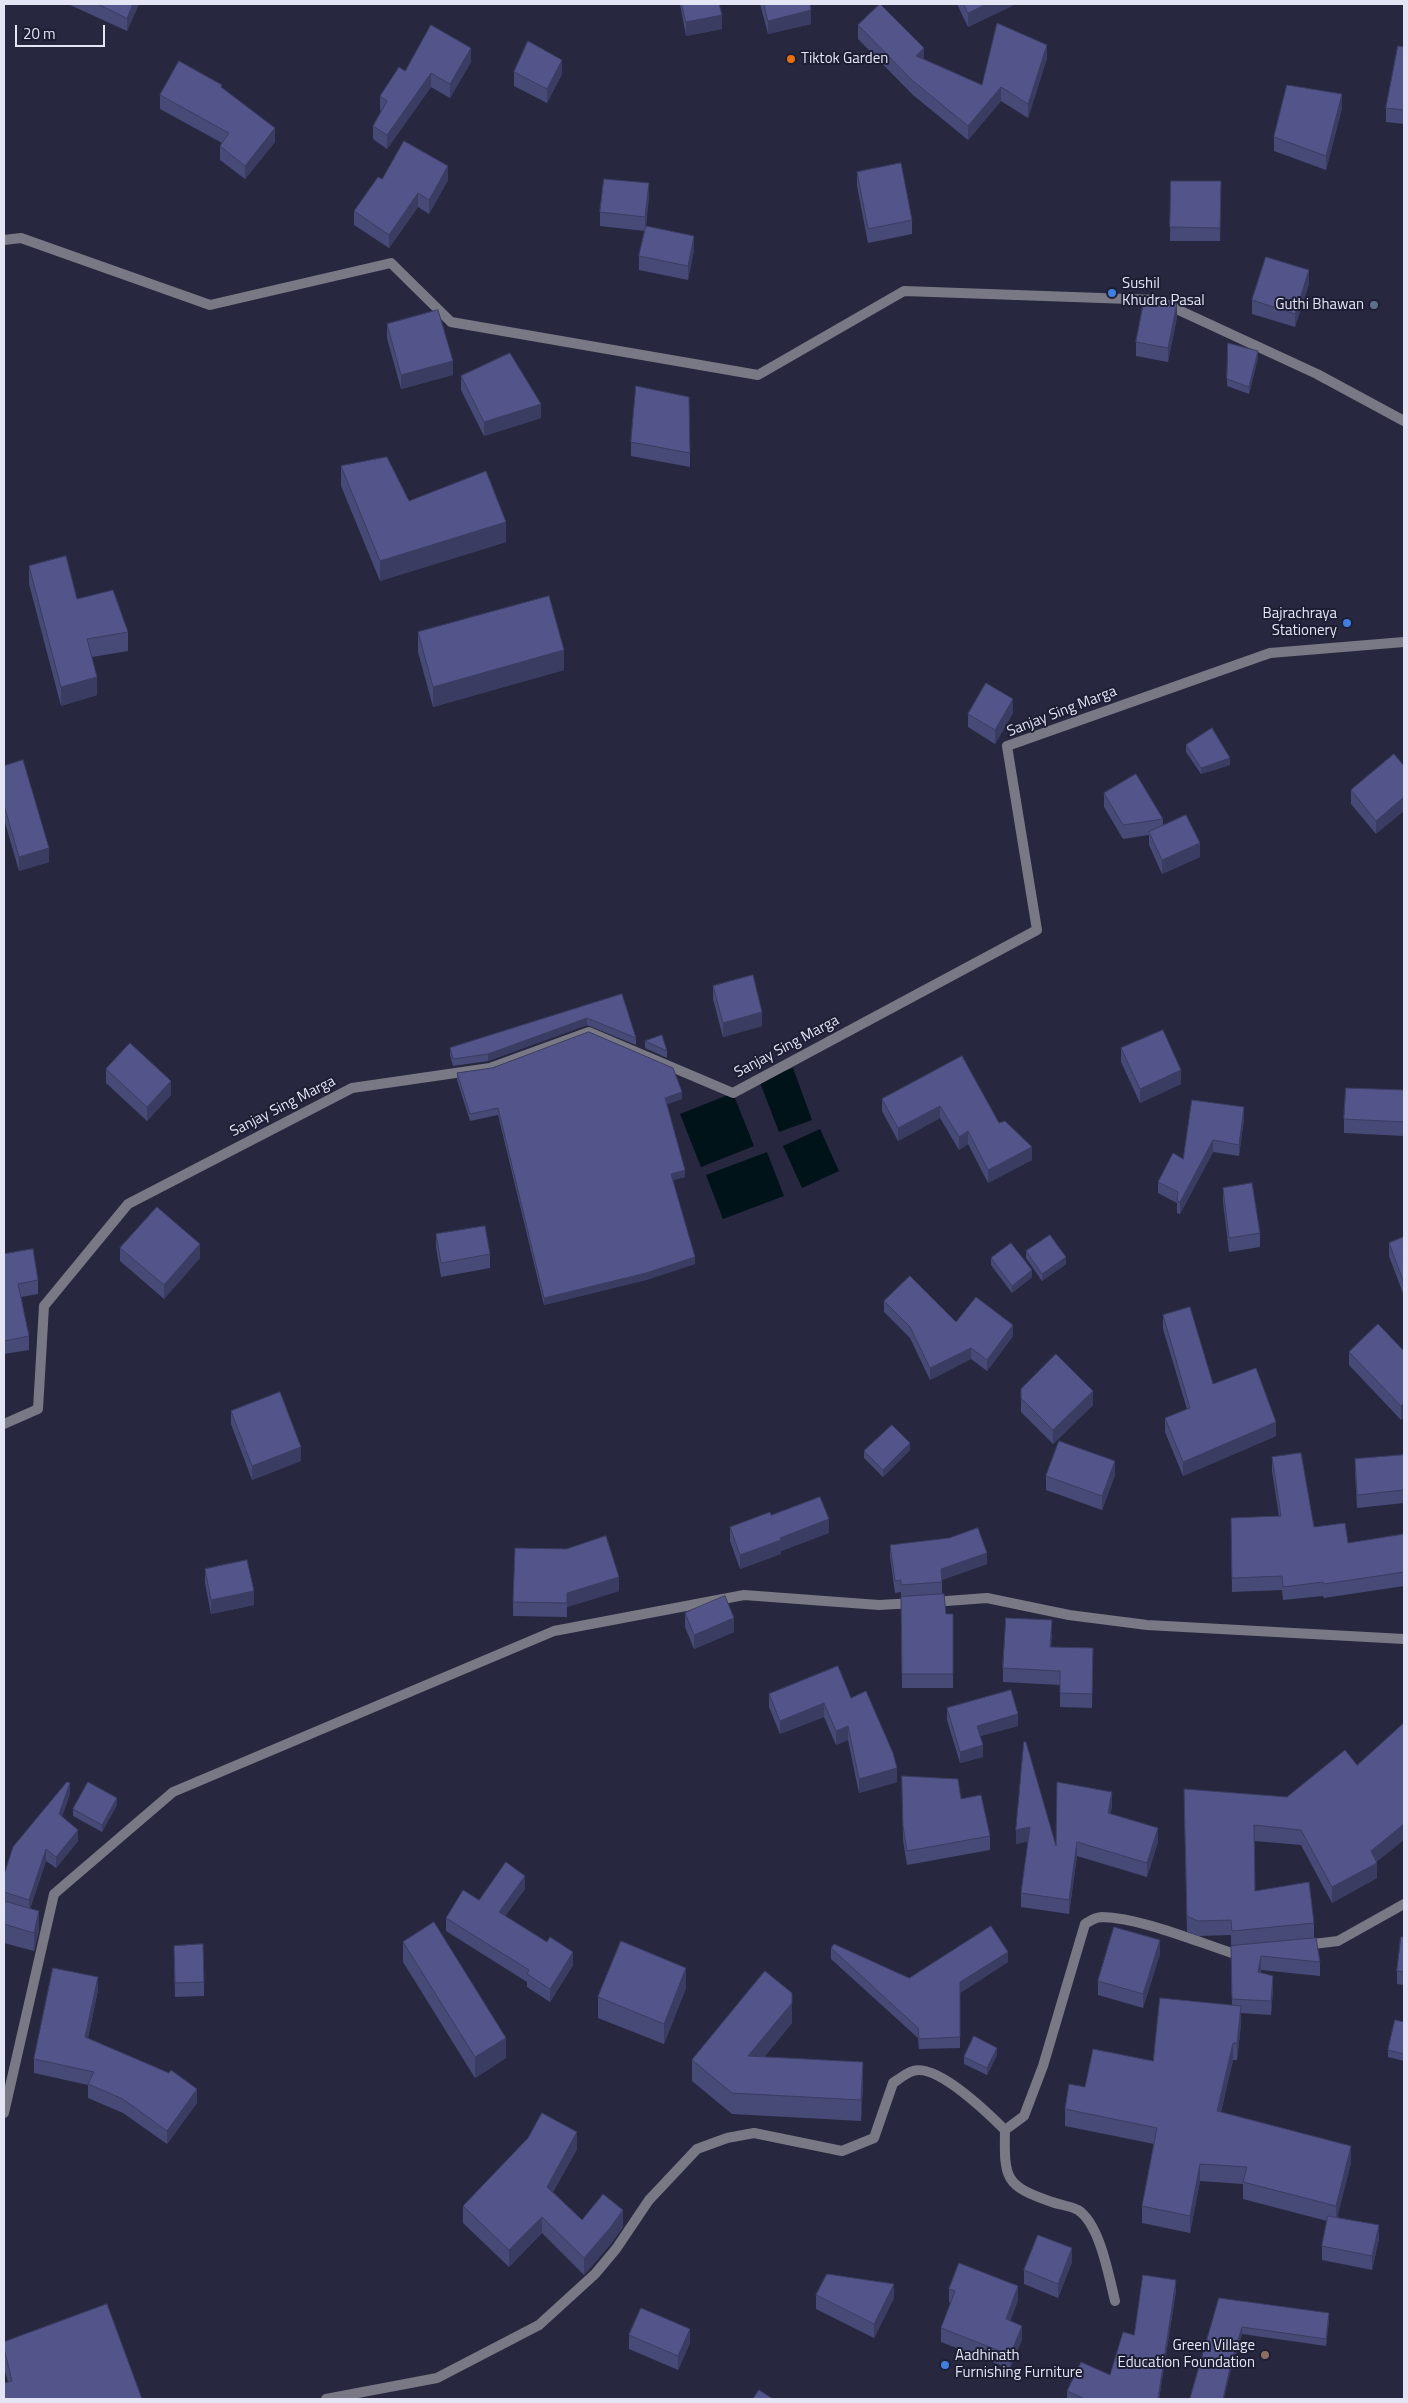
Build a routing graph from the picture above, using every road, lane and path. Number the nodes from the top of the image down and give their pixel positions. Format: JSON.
{"nodes":[{"id":1,"x":4,"y":240,"type":"edge"},
{"id":2,"x":1404,"y":421,"type":"edge"},
{"id":3,"x":1404,"y":642,"type":"edge"},
{"id":4,"x":4,"y":1424,"type":"edge"},
{"id":5,"x":1404,"y":1639,"type":"edge"},
{"id":6,"x":1404,"y":1904,"type":"edge"},
{"id":7,"x":1290,"y":1947,"type":"edge"},
{"id":8,"x":1252,"y":1951,"type":"edge"},
{"id":9,"x":4,"y":2114,"type":"edge"},
{"id":10,"x":1005,"y":2130,"type":"junction"},
{"id":11,"x":1115,"y":2301,"type":"dead end"},
{"id":12,"x":326,"y":2399,"type":"edge"}],
"edges":[{"from":1,"to":2,"type":"street"},
{"from":3,"to":4,"type":"street","name":"Sanjay Sing Marga"},
{"from":5,"to":9,"type":"street"},
{"from":6,"to":7,"type":"street"},
{"from":8,"to":10,"type":"street"},
{"from":10,"to":11,"type":"street"},
{"from":10,"to":12,"type":"street"}]}
